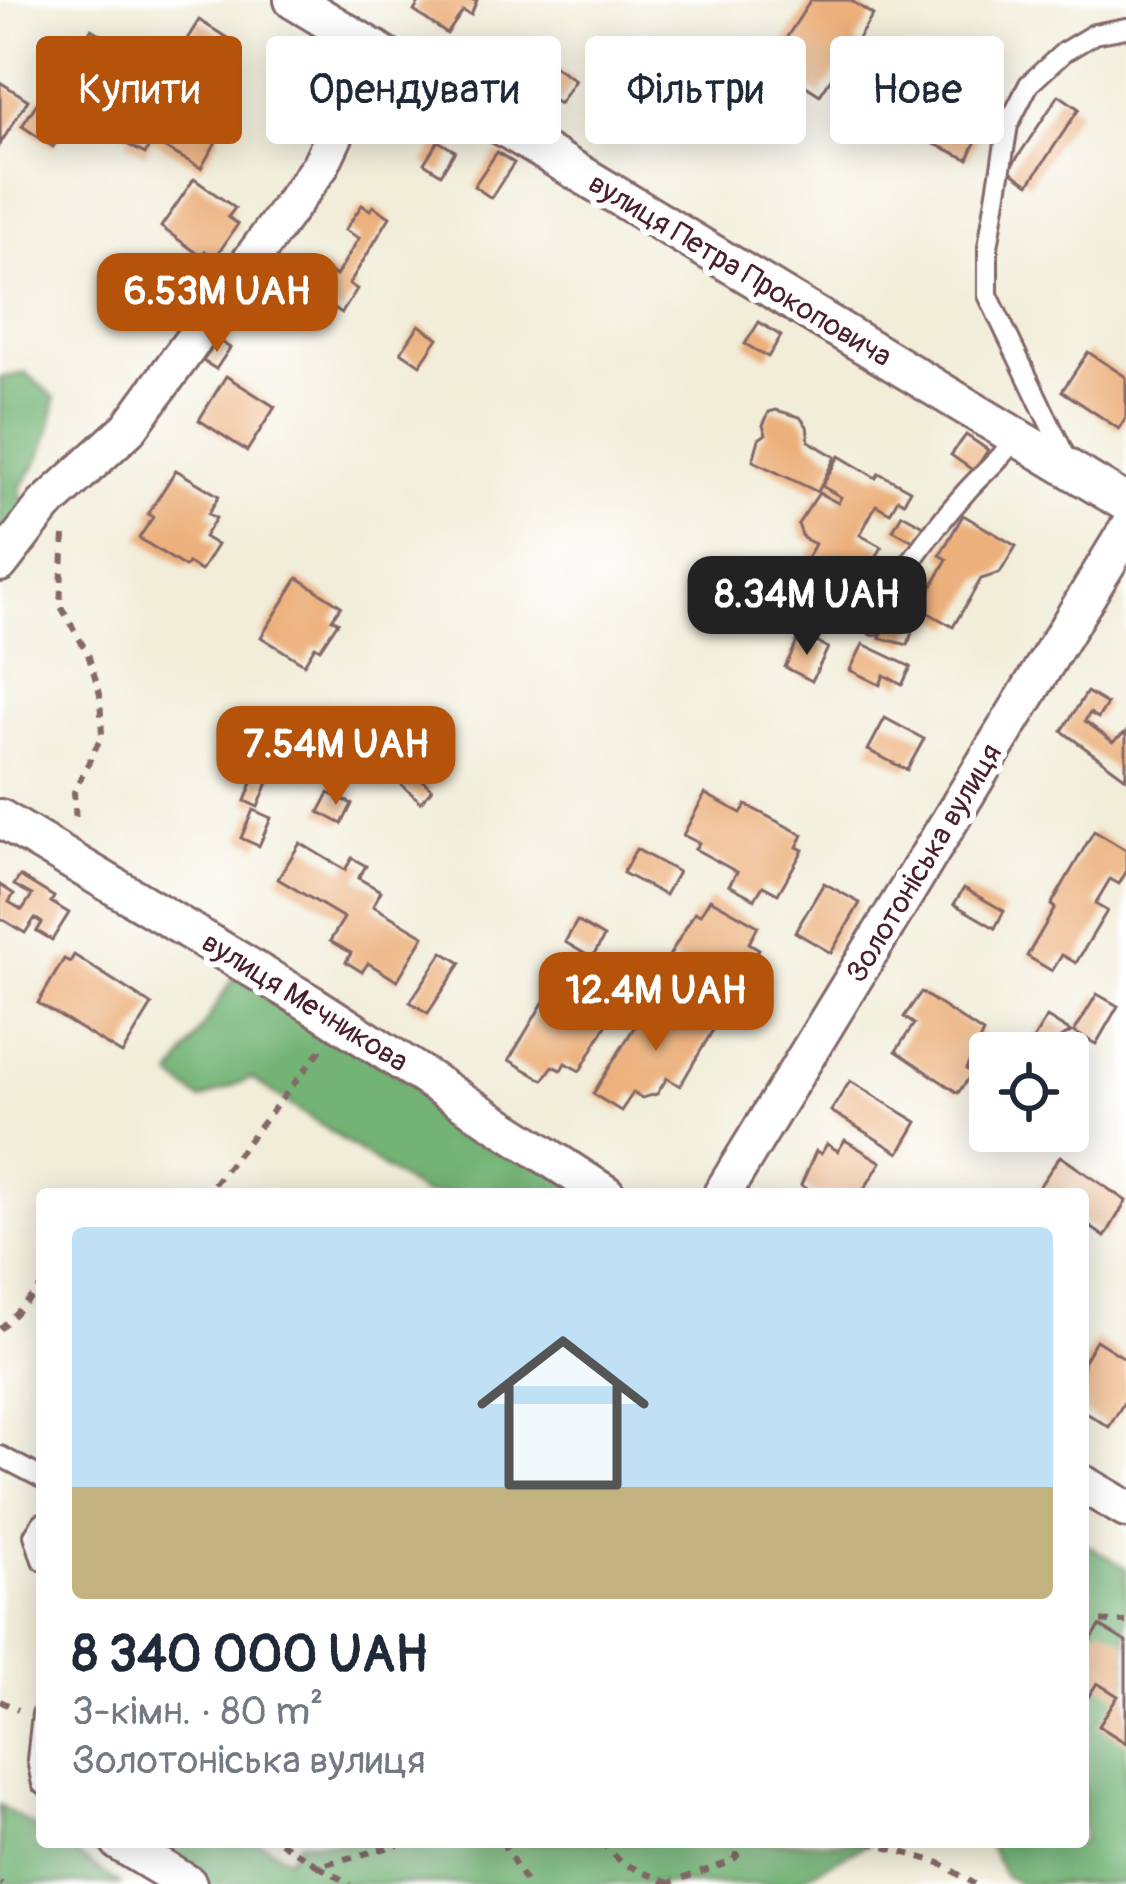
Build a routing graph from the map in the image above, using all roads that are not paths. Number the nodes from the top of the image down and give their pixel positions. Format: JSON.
{"nodes":[{"id":1,"x":292,"y":0,"type":"edge"},
{"id":2,"x":1126,"y":28,"type":"edge"},
{"id":3,"x":353,"y":36,"type":"edge"},
{"id":4,"x":330,"y":144,"type":"edge"},
{"id":5,"x":532,"y":144,"type":"edge"},
{"id":6,"x":1015,"y":436,"type":"junction"},
{"id":7,"x":1072,"y":470,"type":"junction"},
{"id":8,"x":1126,"y":503,"type":"edge"},
{"id":9,"x":1126,"y":532,"type":"edge"},
{"id":10,"x":0,"y":563,"type":"edge"},
{"id":11,"x":875,"y":626,"type":"dead end"},
{"id":12,"x":0,"y":818,"type":"edge"},
{"id":13,"x":597,"y":1188,"type":"edge"},
{"id":14,"x":726,"y":1188,"type":"edge"},
{"id":15,"x":0,"y":1456,"type":"edge"},
{"id":16,"x":36,"y":1475,"type":"edge"},
{"id":17,"x":1089,"y":1487,"type":"edge"},
{"id":18,"x":1126,"y":1509,"type":"edge"},
{"id":19,"x":129,"y":1848,"type":"edge"},
{"id":20,"x":188,"y":1884,"type":"edge"}],
"edges":[{"from":1,"to":3,"type":"street","name":"вулиця Петра Прокоповича"},
{"from":2,"to":7,"type":"lane"},
{"from":4,"to":10,"type":"street"},
{"from":5,"to":6,"type":"street","name":"вулиця Петра Прокоповича"},
{"from":6,"to":7,"type":"street","name":"вулиця Петра Прокоповича"},
{"from":6,"to":11,"type":"lane"},
{"from":7,"to":8,"type":"street","name":"вулиця Петра Прокоповича"},
{"from":9,"to":14,"type":"street","name":"Золотоніська вулиця"},
{"from":12,"to":13,"type":"street","name":"вулиця Мечникова"},
{"from":15,"to":16,"type":"lane"},
{"from":17,"to":18,"type":"street"},
{"from":19,"to":20,"type":"street"}]}
